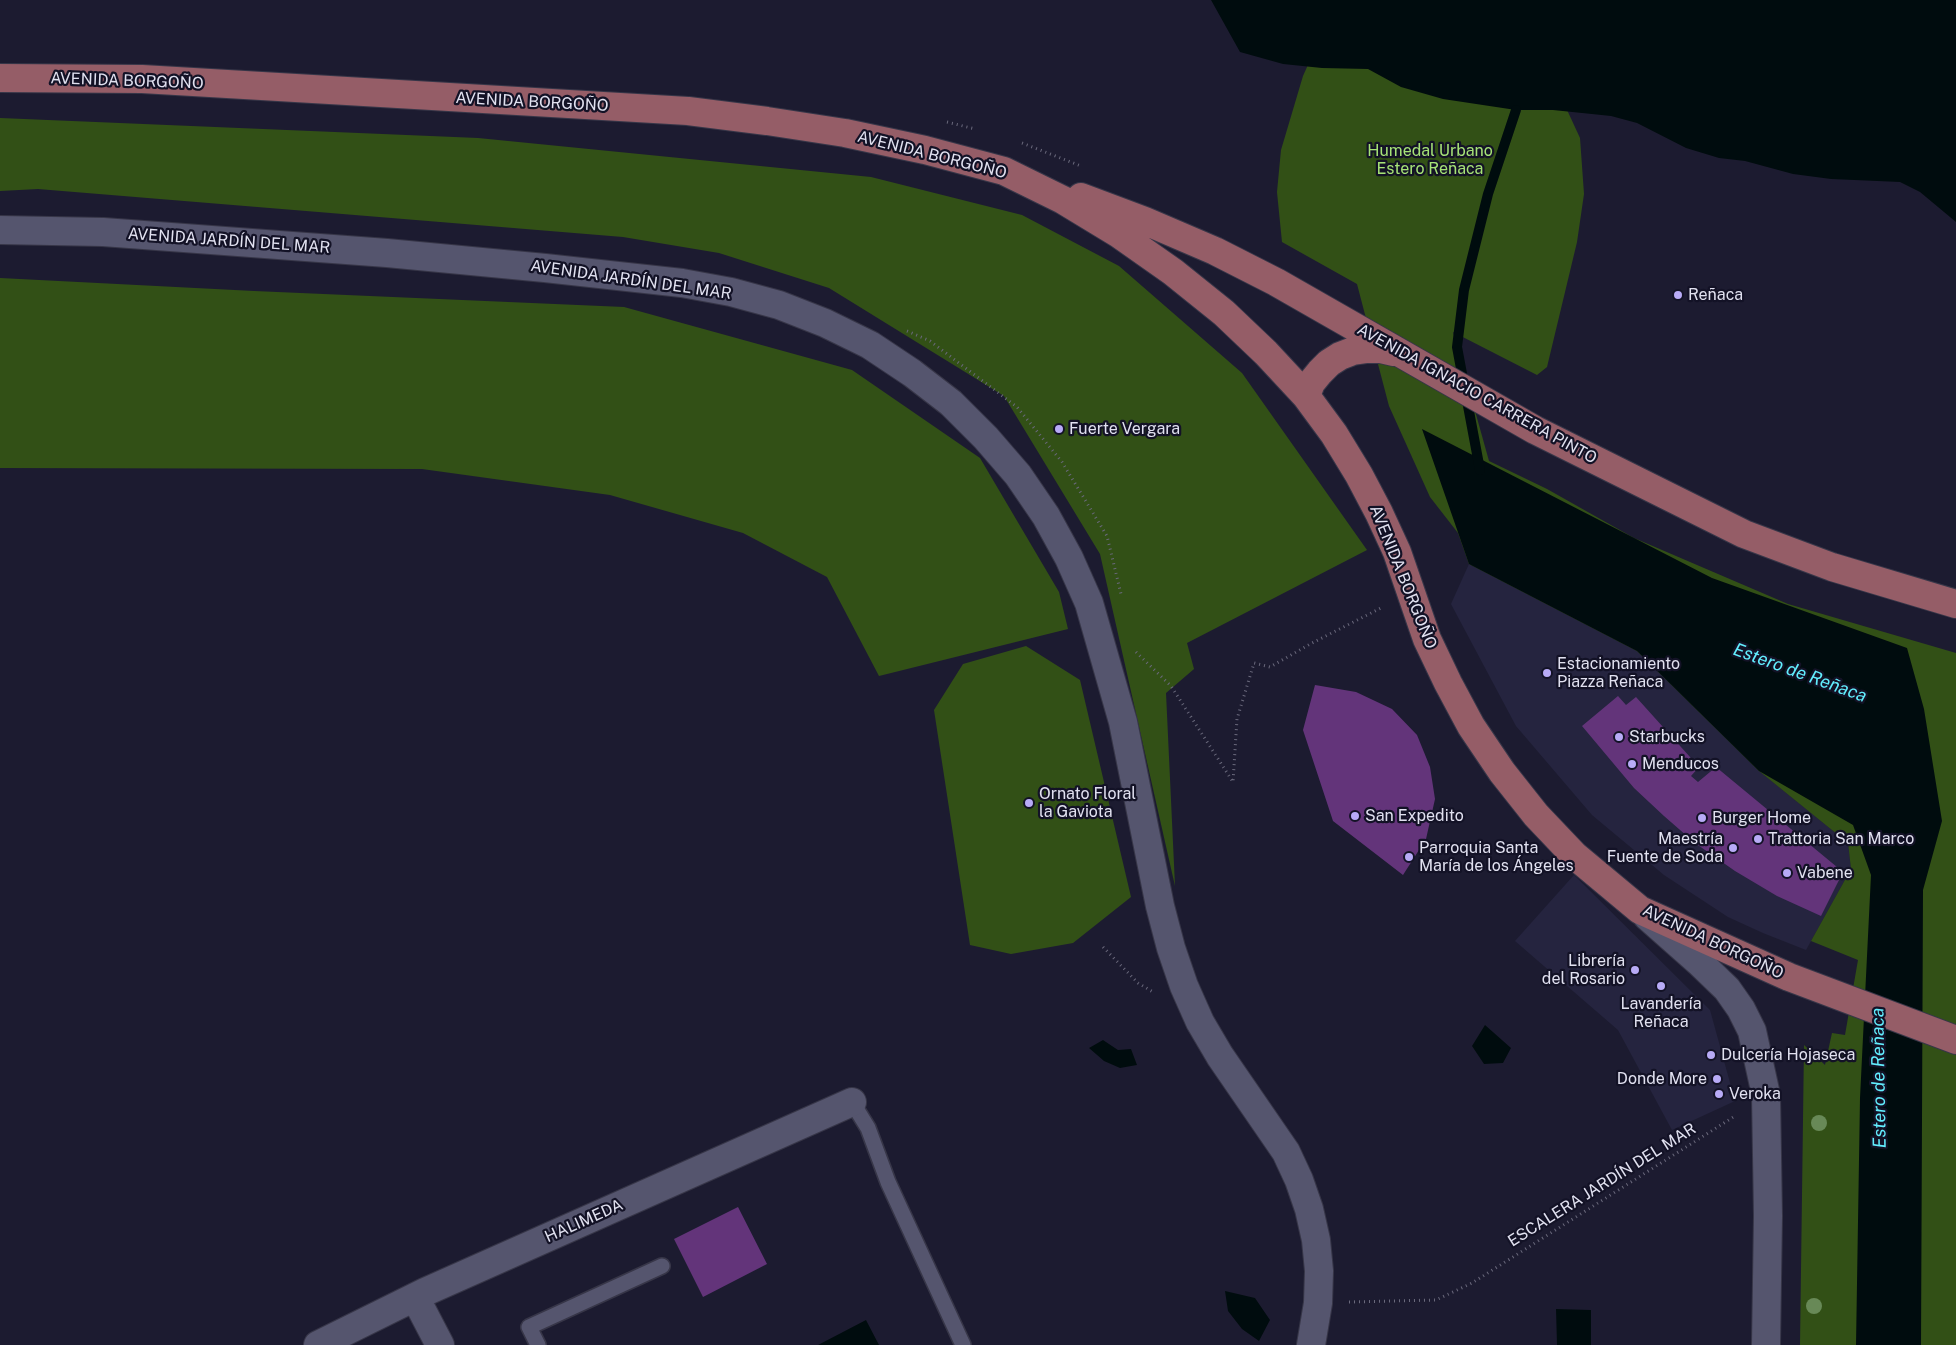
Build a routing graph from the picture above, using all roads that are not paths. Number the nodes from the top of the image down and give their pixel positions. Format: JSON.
{"nodes":[{"id":1,"x":0,"y":78,"type":"edge"},
{"id":2,"x":1004,"y":171,"type":"junction"},
{"id":3,"x":0,"y":230,"type":"edge"},
{"id":4,"x":1395,"y":352,"type":"junction"},
{"id":5,"x":1306,"y":396,"type":"junction"},
{"id":6,"x":1956,"y":604,"type":"edge"},
{"id":7,"x":1640,"y":910,"type":"junction"},
{"id":8,"x":1956,"y":1040,"type":"edge"},
{"id":9,"x":852,"y":1102,"type":"joint"},
{"id":10,"x":662,"y":1266,"type":"dead end"},
{"id":11,"x":415,"y":1297,"type":"junction"},
{"id":12,"x":318,"y":1345,"type":"edge"},
{"id":13,"x":440,"y":1345,"type":"edge"},
{"id":14,"x":538,"y":1345,"type":"edge"},
{"id":15,"x":963,"y":1345,"type":"edge"},
{"id":16,"x":1311,"y":1345,"type":"edge"},
{"id":17,"x":1766,"y":1345,"type":"edge"}],
"edges":[{"from":1,"to":2,"type":"main road","name":"AVENIDA BORGOÑO"},
{"from":2,"to":4,"type":"main road","name":"AVENIDA IGNACIO CARRERA PINTO"},
{"from":2,"to":5,"type":"main road","name":"AVENIDA BORGOÑO"},
{"from":3,"to":16,"type":"street","name":"AVENIDA JARDÍN DEL MAR"},
{"from":4,"to":5,"type":"main road"},
{"from":4,"to":6,"type":"main road","name":"AVENIDA IGNACIO CARRERA PINTO"},
{"from":5,"to":7,"type":"main road","name":"AVENIDA BORGOÑO"},
{"from":7,"to":8,"type":"main road","name":"AVENIDA BORGOÑO"},
{"from":7,"to":17,"type":"street"},
{"from":9,"to":11,"type":"street","name":"HALIMEDA"},
{"from":9,"to":15,"type":"lane"},
{"from":10,"to":14,"type":"lane"},
{"from":11,"to":12,"type":"street","name":"HALIMEDA"},
{"from":11,"to":13,"type":"street"}]}
